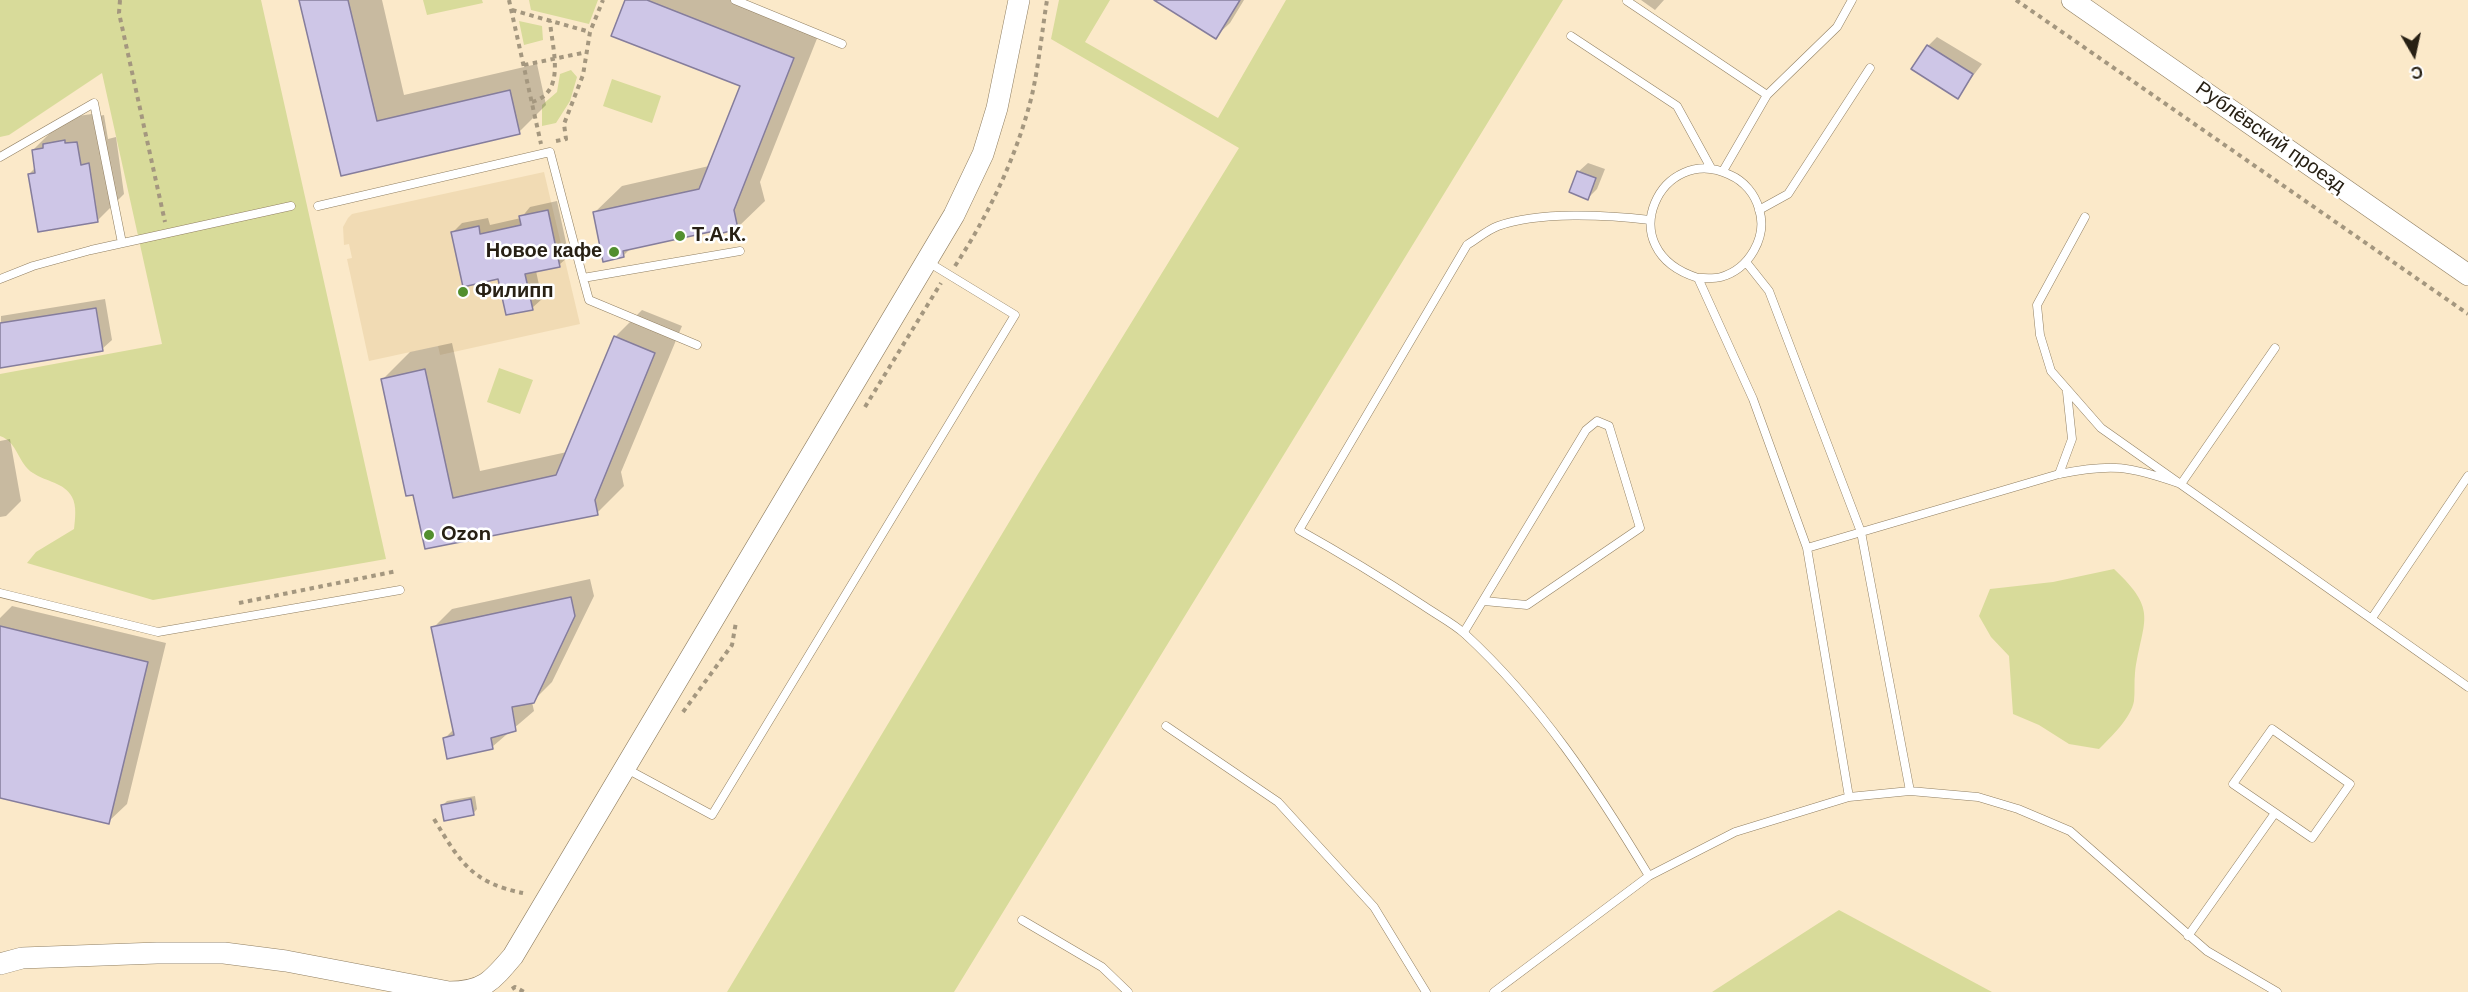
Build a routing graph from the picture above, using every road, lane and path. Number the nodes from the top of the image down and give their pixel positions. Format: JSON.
{"nodes":[{"id":1,"x":120,"y":0,"type":"edge"},
{"id":2,"x":509,"y":0,"type":"edge"},
{"id":3,"x":603,"y":0,"type":"edge"},
{"id":4,"x":735,"y":0,"type":"edge"},
{"id":5,"x":1019,"y":0,"type":"edge"},
{"id":6,"x":1852,"y":0,"type":"edge"},
{"id":7,"x":2016,"y":0,"type":"edge"},
{"id":8,"x":2072,"y":0,"type":"edge"},
{"id":9,"x":1627,"y":1,"type":"edge"},
{"id":10,"x":512,"y":10,"type":"junction"},
{"id":11,"x":550,"y":21,"type":"junction"},
{"id":12,"x":590,"y":32,"type":"junction"},
{"id":13,"x":1571,"y":36,"type":"dead end"},
{"id":14,"x":842,"y":44,"type":"dead end"},
{"id":15,"x":587,"y":52,"type":"junction"},
{"id":16,"x":553,"y":59,"type":"junction"},
{"id":17,"x":524,"y":65,"type":"junction"},
{"id":18,"x":1870,"y":68,"type":"dead end"},
{"id":19,"x":1767,"y":94,"type":"junction"},
{"id":20,"x":532,"y":102,"type":"junction"},
{"id":21,"x":0,"y":157,"type":"edge"},
{"id":22,"x":1711,"y":168,"type":"junction"},
{"id":23,"x":1723,"y":171,"type":"junction"},
{"id":24,"x":291,"y":206,"type":"dead end"},
{"id":25,"x":318,"y":206,"type":"dead end"},
{"id":26,"x":1759,"y":210,"type":"junction"},
{"id":27,"x":2085,"y":217,"type":"dead end"},
{"id":28,"x":1650,"y":220,"type":"junction"},
{"id":29,"x":167,"y":233,"type":"junction"},
{"id":30,"x":122,"y":243,"type":"junction"},
{"id":31,"x":740,"y":251,"type":"dead end"},
{"id":32,"x":927,"y":261,"type":"junction"},
{"id":33,"x":1746,"y":262,"type":"junction"},
{"id":34,"x":2468,"y":275,"type":"edge"},
{"id":35,"x":0,"y":277,"type":"edge"},
{"id":36,"x":583,"y":278,"type":"junction"},
{"id":37,"x":1698,"y":278,"type":"junction"},
{"id":38,"x":2468,"y":314,"type":"edge"},
{"id":39,"x":697,"y":345,"type":"dead end"},
{"id":40,"x":2275,"y":348,"type":"dead end"},
{"id":41,"x":2067,"y":392,"type":"junction"},
{"id":42,"x":2059,"y":474,"type":"junction"},
{"id":43,"x":2468,"y":476,"type":"edge"},
{"id":44,"x":2181,"y":484,"type":"junction"},
{"id":45,"x":1862,"y":532,"type":"junction"},
{"id":46,"x":1807,"y":548,"type":"junction"},
{"id":47,"x":397,"y":571,"type":"dead end"},
{"id":48,"x":400,"y":590,"type":"dead end"},
{"id":49,"x":0,"y":593,"type":"edge"},
{"id":50,"x":1484,"y":602,"type":"junction"},
{"id":51,"x":231,"y":604,"type":"dead end"},
{"id":52,"x":2372,"y":618,"type":"junction"},
{"id":53,"x":1464,"y":632,"type":"junction"},
{"id":54,"x":2468,"y":687,"type":"edge"},
{"id":55,"x":1166,"y":726,"type":"dead end"},
{"id":56,"x":624,"y":768,"type":"junction"},
{"id":57,"x":1910,"y":791,"type":"junction"},
{"id":58,"x":1850,"y":797,"type":"junction"},
{"id":59,"x":2275,"y":813,"type":"junction"},
{"id":60,"x":434,"y":819,"type":"dead end"},
{"id":61,"x":1649,"y":876,"type":"junction"},
{"id":62,"x":523,"y":893,"type":"dead end"},
{"id":63,"x":1022,"y":920,"type":"dead end"},
{"id":64,"x":2188,"y":936,"type":"junction"},
{"id":65,"x":0,"y":954,"type":"edge"},
{"id":66,"x":22,"y":958,"type":"junction"},
{"id":67,"x":0,"y":964,"type":"edge"},
{"id":68,"x":515,"y":987,"type":"dead end"},
{"id":69,"x":524,"y":992,"type":"edge"},
{"id":70,"x":1128,"y":992,"type":"edge"},
{"id":71,"x":1426,"y":992,"type":"edge"},
{"id":72,"x":1494,"y":992,"type":"edge"},
{"id":73,"x":2277,"y":992,"type":"edge"}],
"edges":[{"from":1,"to":29,"type":"path"},
{"from":2,"to":10,"type":"path"},
{"from":3,"to":12,"type":"path"},
{"from":4,"to":14,"type":"lane"},
{"from":5,"to":32,"type":"street"},
{"from":6,"to":19,"type":"lane"},
{"from":7,"to":38,"type":"path"},
{"from":8,"to":34,"type":"street","name":"Рублёвский проезд"},
{"from":9,"to":19,"type":"lane"},
{"from":10,"to":11,"type":"path"},
{"from":10,"to":17,"type":"path"},
{"from":11,"to":12,"type":"path"},
{"from":11,"to":16,"type":"path"},
{"from":12,"to":15,"type":"path"},
{"from":13,"to":22,"type":"lane"},
{"from":15,"to":16,"type":"path"},
{"from":15,"to":20,"type":"path"},
{"from":16,"to":17,"type":"path"},
{"from":16,"to":20,"type":"path"},
{"from":17,"to":20,"type":"path"},
{"from":18,"to":26,"type":"lane"},
{"from":19,"to":23,"type":"lane"},
{"from":21,"to":30,"type":"lane"},
{"from":22,"to":23,"type":"lane"},
{"from":22,"to":28,"type":"lane"},
{"from":23,"to":26,"type":"lane"},
{"from":24,"to":29,"type":"lane"},
{"from":25,"to":36,"type":"lane"},
{"from":26,"to":33,"type":"lane"},
{"from":27,"to":41,"type":"lane"},
{"from":28,"to":37,"type":"lane"},
{"from":28,"to":53,"type":"lane"},
{"from":29,"to":30,"type":"lane"},
{"from":30,"to":35,"type":"lane"},
{"from":31,"to":36,"type":"lane"},
{"from":32,"to":56,"type":"street"},
{"from":32,"to":56,"type":"lane"},
{"from":33,"to":37,"type":"lane"},
{"from":33,"to":45,"type":"lane"},
{"from":36,"to":39,"type":"lane"},
{"from":37,"to":46,"type":"lane"},
{"from":40,"to":44,"type":"lane"},
{"from":41,"to":42,"type":"lane"},
{"from":41,"to":44,"type":"lane"},
{"from":42,"to":44,"type":"lane"},
{"from":42,"to":45,"type":"lane"},
{"from":43,"to":52,"type":"lane"},
{"from":44,"to":52,"type":"lane"},
{"from":45,"to":46,"type":"lane"},
{"from":45,"to":57,"type":"lane"},
{"from":46,"to":58,"type":"lane"},
{"from":47,"to":51,"type":"path"},
{"from":48,"to":49,"type":"lane"},
{"from":50,"to":50,"type":"lane"},
{"from":50,"to":53,"type":"lane"},
{"from":52,"to":54,"type":"lane"},
{"from":53,"to":61,"type":"lane"},
{"from":55,"to":71,"type":"lane"},
{"from":56,"to":66,"type":"street"},
{"from":57,"to":58,"type":"lane"},
{"from":57,"to":64,"type":"lane"},
{"from":58,"to":61,"type":"lane"},
{"from":59,"to":59,"type":"lane"},
{"from":59,"to":64,"type":"lane"},
{"from":60,"to":62,"type":"path"},
{"from":61,"to":72,"type":"lane"},
{"from":63,"to":70,"type":"lane"},
{"from":64,"to":73,"type":"lane"},
{"from":65,"to":66,"type":"street"},
{"from":66,"to":67,"type":"street"},
{"from":68,"to":69,"type":"path"}]}
